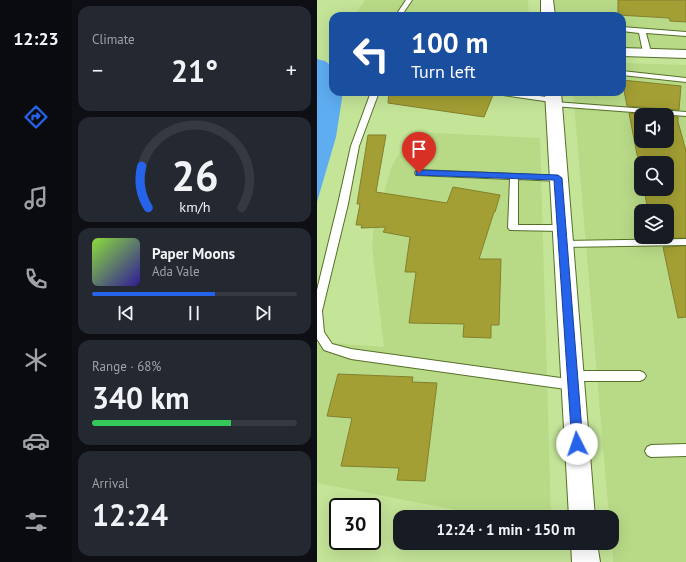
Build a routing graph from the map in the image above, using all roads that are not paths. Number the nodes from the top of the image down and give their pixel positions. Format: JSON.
{"nodes":[{"id":1,"x":409,"y":0,"type":"edge"},
{"id":2,"x":547,"y":0,"type":"edge"},
{"id":3,"x":401,"y":12,"type":"edge"},
{"id":4,"x":548,"y":12,"type":"edge"},
{"id":5,"x":626,"y":29,"type":"edge"},
{"id":6,"x":642,"y":31,"type":"junction"},
{"id":7,"x":686,"y":34,"type":"edge"},
{"id":8,"x":626,"y":52,"type":"edge"},
{"id":9,"x":647,"y":52,"type":"junction"},
{"id":10,"x":686,"y":54,"type":"edge"},
{"id":11,"x":626,"y":72,"type":"edge"},
{"id":12,"x":686,"y":80,"type":"edge"},
{"id":13,"x":374,"y":96,"type":"edge"},
{"id":14,"x":529,"y":96,"type":"edge"},
{"id":15,"x":553,"y":99,"type":"edge"},
{"id":16,"x":686,"y":115,"type":"edge"},
{"id":17,"x":419,"y":173,"type":"dead end"},
{"id":18,"x":514,"y":176,"type":"junction"},
{"id":19,"x":558,"y":178,"type":"junction"},
{"id":20,"x":562,"y":236,"type":"junction"},
{"id":21,"x":686,"y":242,"type":"edge"},
{"id":22,"x":317,"y":312,"type":"edge"},
{"id":23,"x":317,"y":312,"type":"edge"},
{"id":24,"x":640,"y":376,"type":"dead end"},
{"id":25,"x":573,"y":381,"type":"junction"},
{"id":26,"x":686,"y":450,"type":"edge"},
{"id":27,"x":651,"y":451,"type":"dead end"},
{"id":28,"x":582,"y":510,"type":"edge"},
{"id":29,"x":584,"y":550,"type":"edge"},
{"id":30,"x":585,"y":562,"type":"edge"}],
"edges":[{"from":1,"to":3,"type":"lane"},
{"from":2,"to":4,"type":"street"},
{"from":5,"to":6,"type":"lane"},
{"from":6,"to":7,"type":"lane"},
{"from":6,"to":9,"type":"lane"},
{"from":8,"to":9,"type":"street"},
{"from":9,"to":10,"type":"street"},
{"from":11,"to":12,"type":"lane"},
{"from":13,"to":22,"type":"lane"},
{"from":14,"to":15,"type":"lane"},
{"from":15,"to":16,"type":"lane"},
{"from":15,"to":19,"type":"street"},
{"from":17,"to":18,"type":"lane"},
{"from":18,"to":19,"type":"lane"},
{"from":18,"to":20,"type":"lane"},
{"from":19,"to":20,"type":"street"},
{"from":20,"to":21,"type":"lane"},
{"from":20,"to":25,"type":"street"},
{"from":23,"to":25,"type":"lane"},
{"from":24,"to":25,"type":"lane"},
{"from":25,"to":28,"type":"street"},
{"from":26,"to":27,"type":"lane"},
{"from":29,"to":30,"type":"street"}]}
